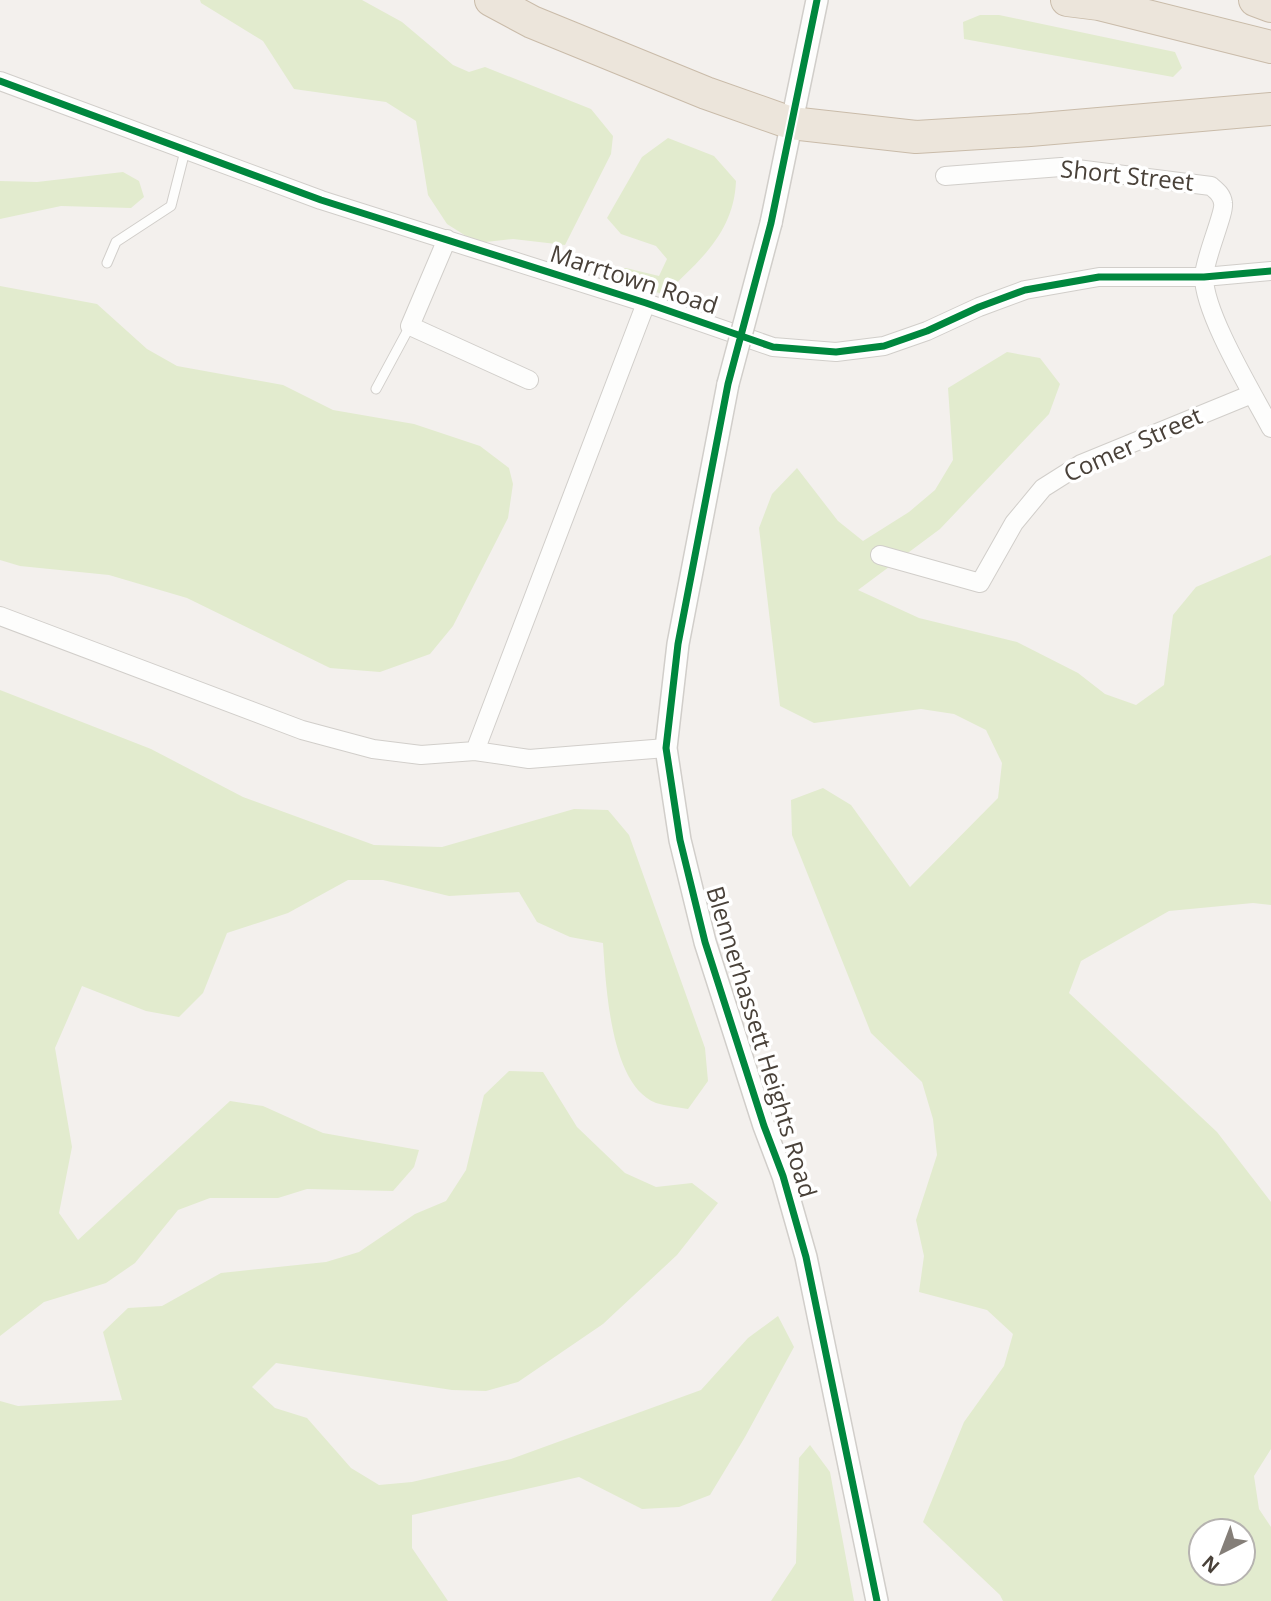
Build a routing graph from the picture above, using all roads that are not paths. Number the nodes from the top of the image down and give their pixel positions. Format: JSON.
{"nodes":[{"id":1,"x":491,"y":0,"type":"edge"},
{"id":2,"x":817,"y":0,"type":"edge"},
{"id":3,"x":1067,"y":0,"type":"edge"},
{"id":4,"x":1255,"y":0,"type":"edge"},
{"id":5,"x":1271,"y":6,"type":"edge"},
{"id":6,"x":1271,"y":47,"type":"edge"},
{"id":7,"x":0,"y":81,"type":"edge"},
{"id":8,"x":1271,"y":110,"type":"edge"},
{"id":9,"x":790,"y":123,"type":"junction"},
{"id":10,"x":185,"y":150,"type":"junction"},
{"id":11,"x":945,"y":176,"type":"dead end"},
{"id":12,"x":447,"y":239,"type":"junction"},
{"id":13,"x":107,"y":262,"type":"dead end"},
{"id":14,"x":1271,"y":271,"type":"edge"},
{"id":15,"x":1204,"y":277,"type":"junction"},
{"id":16,"x":646,"y":303,"type":"junction"},
{"id":17,"x":410,"y":326,"type":"junction"},
{"id":18,"x":529,"y":380,"type":"dead end"},
{"id":19,"x":376,"y":389,"type":"dead end"},
{"id":20,"x":1252,"y":394,"type":"junction"},
{"id":21,"x":1271,"y":428,"type":"edge"},
{"id":22,"x":880,"y":555,"type":"dead end"},
{"id":23,"x":0,"y":616,"type":"edge"},
{"id":24,"x":666,"y":748,"type":"junction"},
{"id":25,"x":475,"y":751,"type":"junction"},
{"id":26,"x":877,"y":1601,"type":"edge"}],
"edges":[{"from":1,"to":9,"type":"highway"},
{"from":2,"to":9,"type":"street","name":"Blennerhassett Heights Road"},
{"from":3,"to":6,"type":"highway"},
{"from":4,"to":5,"type":"highway"},
{"from":7,"to":10,"type":"street","name":"Marrtown Road"},
{"from":8,"to":9,"type":"highway"},
{"from":9,"to":24,"type":"street","name":"Blennerhassett Heights Road","bridge":true},
{"from":10,"to":12,"type":"street","name":"Marrtown Road"},
{"from":10,"to":13,"type":"lane"},
{"from":11,"to":15,"type":"street","name":"Short Street"},
{"from":12,"to":16,"type":"street","name":"Marrtown Road"},
{"from":12,"to":17,"type":"street"},
{"from":14,"to":15,"type":"street","name":"Marrtown Road"},
{"from":15,"to":16,"type":"street","name":"Marrtown Road"},
{"from":15,"to":20,"type":"street"},
{"from":16,"to":25,"type":"street"},
{"from":17,"to":18,"type":"street"},
{"from":17,"to":19,"type":"lane"},
{"from":20,"to":21,"type":"street"},
{"from":20,"to":22,"type":"street","name":"Comer Street"},
{"from":23,"to":25,"type":"street"},
{"from":24,"to":25,"type":"street"},
{"from":24,"to":26,"type":"street","name":"Blennerhassett Heights Road"}]}
